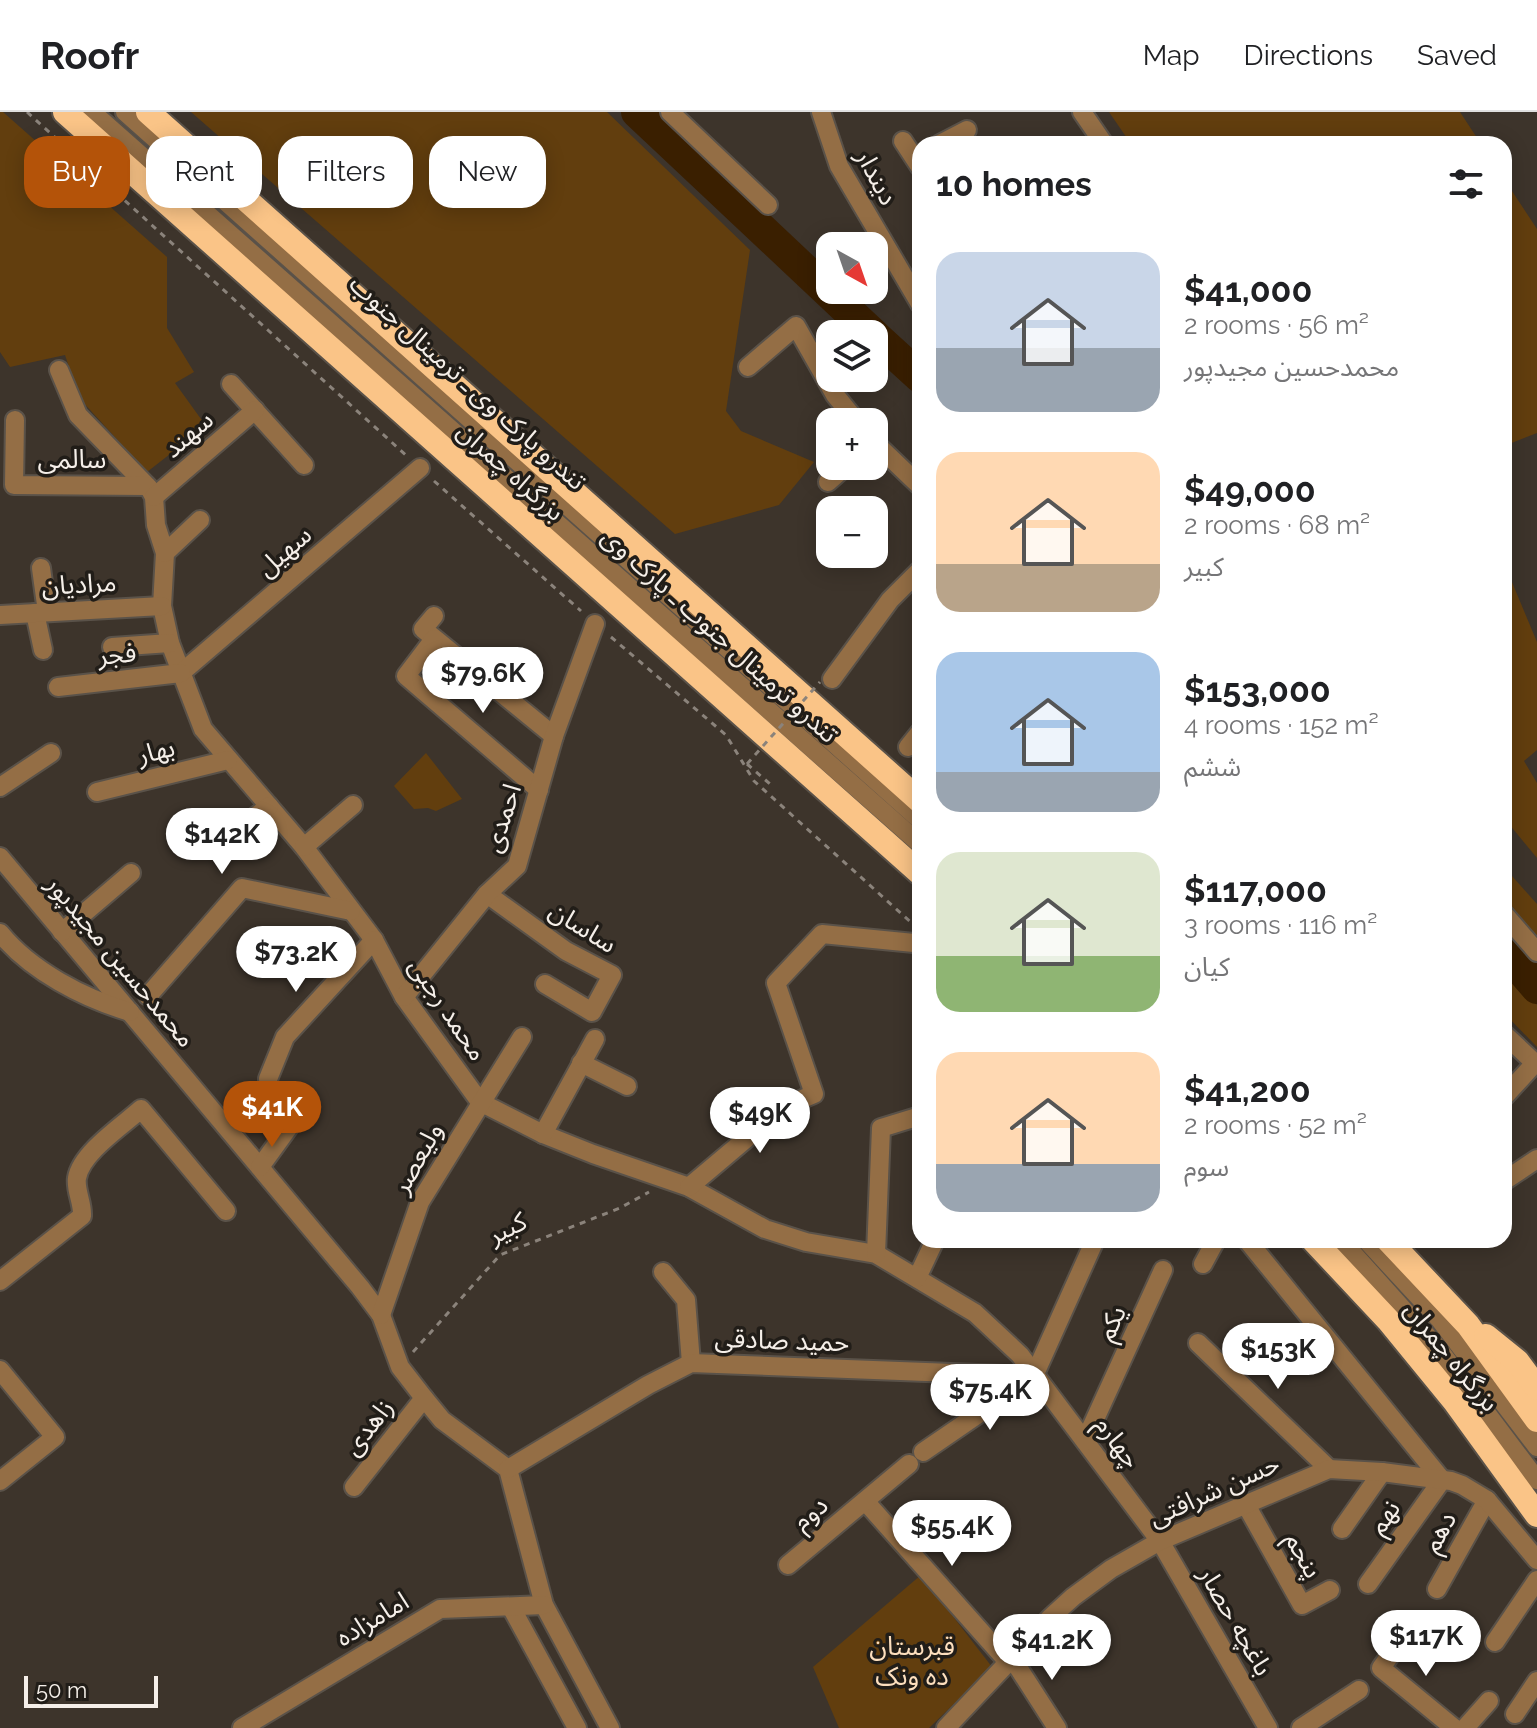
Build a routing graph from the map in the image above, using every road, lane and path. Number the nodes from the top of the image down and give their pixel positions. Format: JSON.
{"nodes":[{"id":1,"x":27,"y":112,"type":"edge"},
{"id":2,"x":65,"y":112,"type":"edge"},
{"id":3,"x":92,"y":112,"type":"edge"},
{"id":4,"x":125,"y":112,"type":"edge"},
{"id":5,"x":148,"y":112,"type":"edge"},
{"id":6,"x":670,"y":112,"type":"edge"},
{"id":7,"x":821,"y":112,"type":"edge"},
{"id":8,"x":1082,"y":112,"type":"edge"},
{"id":9,"x":967,"y":130,"type":"dead end"},
{"id":10,"x":955,"y":136,"type":"edge"},
{"id":11,"x":1098,"y":136,"type":"edge"},
{"id":12,"x":903,"y":141,"type":"dead end"},
{"id":13,"x":912,"y":152,"type":"edge"},
{"id":14,"x":768,"y":205,"type":"dead end"},
{"id":15,"x":912,"y":288,"type":"edge"},
{"id":16,"x":748,"y":367,"type":"dead end"},
{"id":17,"x":59,"y":370,"type":"dead end"},
{"id":18,"x":231,"y":384,"type":"dead end"},
{"id":19,"x":846,"y":408,"type":"edge"},
{"id":20,"x":255,"y":410,"type":"junction"},
{"id":21,"x":15,"y":420,"type":"dead end"},
{"id":22,"x":888,"y":455,"type":"edge"},
{"id":23,"x":304,"y":465,"type":"dead end"},
{"id":24,"x":420,"y":468,"type":"junction"},
{"id":25,"x":912,"y":478,"type":"edge"},
{"id":26,"x":830,"y":480,"type":"edge"},
{"id":27,"x":828,"y":482,"type":"dead end"},
{"id":28,"x":151,"y":491,"type":"junction"},
{"id":29,"x":200,"y":520,"type":"dead end"},
{"id":30,"x":165,"y":553,"type":"junction"},
{"id":31,"x":41,"y":568,"type":"dead end"},
{"id":32,"x":912,"y":578,"type":"edge"},
{"id":33,"x":162,"y":606,"type":"junction"},
{"id":34,"x":41,"y":613,"type":"junction"},
{"id":35,"x":0,"y":615,"type":"edge"},
{"id":36,"x":434,"y":616,"type":"dead end"},
{"id":37,"x":595,"y":624,"type":"junction"},
{"id":38,"x":434,"y":639,"type":"junction"},
{"id":39,"x":170,"y":643,"type":"junction"},
{"id":40,"x":112,"y":647,"type":"dead end"},
{"id":41,"x":43,"y":650,"type":"dead end"},
{"id":42,"x":181,"y":673,"type":"junction"},
{"id":43,"x":826,"y":680,"type":"joint"},
{"id":44,"x":58,"y":687,"type":"dead end"},
{"id":45,"x":554,"y":736,"type":"junction"},
{"id":46,"x":51,"y":753,"type":"dead end"},
{"id":47,"x":228,"y":760,"type":"junction"},
{"id":48,"x":754,"y":781,"type":"junction"},
{"id":49,"x":0,"y":787,"type":"edge"},
{"id":50,"x":539,"y":790,"type":"junction"},
{"id":51,"x":97,"y":792,"type":"dead end"},
{"id":52,"x":912,"y":794,"type":"edge"},
{"id":53,"x":353,"y":805,"type":"dead end"},
{"id":54,"x":269,"y":806,"type":"junction"},
{"id":55,"x":912,"y":813,"type":"edge"},
{"id":56,"x":912,"y":837,"type":"edge"},
{"id":57,"x":220,"y":844,"type":"dead end"},
{"id":58,"x":304,"y":847,"type":"junction"},
{"id":59,"x":0,"y":857,"type":"edge"},
{"id":60,"x":912,"y":866,"type":"edge"},
{"id":61,"x":131,"y":873,"type":"dead end"},
{"id":62,"x":487,"y":894,"type":"junction"},
{"id":63,"x":351,"y":911,"type":"junction"},
{"id":64,"x":1512,"y":923,"type":"edge"},
{"id":65,"x":62,"y":932,"type":"junction"},
{"id":66,"x":912,"y":932,"type":"edge"},
{"id":67,"x":0,"y":933,"type":"edge"},
{"id":68,"x":912,"y":937,"type":"edge"},
{"id":69,"x":374,"y":940,"type":"junction"},
{"id":70,"x":1537,"y":952,"type":"edge"},
{"id":71,"x":545,"y":984,"type":"dead end"},
{"id":72,"x":148,"y":996,"type":"dead end"},
{"id":73,"x":404,"y":997,"type":"junction"},
{"id":74,"x":130,"y":1012,"type":"junction"},
{"id":75,"x":522,"y":1037,"type":"dead end"},
{"id":76,"x":595,"y":1039,"type":"dead end"},
{"id":77,"x":1512,"y":1042,"type":"edge"},
{"id":78,"x":581,"y":1063,"type":"junction"},
{"id":79,"x":1536,"y":1064,"type":"edge"},
{"id":80,"x":268,"y":1079,"type":"dead end"},
{"id":81,"x":627,"y":1086,"type":"dead end"},
{"id":82,"x":1512,"y":1089,"type":"edge"},
{"id":83,"x":480,"y":1102,"type":"junction"},
{"id":84,"x":302,"y":1109,"type":"dead end"},
{"id":85,"x":912,"y":1118,"type":"edge"},
{"id":86,"x":543,"y":1134,"type":"junction"},
{"id":87,"x":1537,"y":1159,"type":"edge"},
{"id":88,"x":260,"y":1167,"type":"junction"},
{"id":89,"x":1512,"y":1176,"type":"edge"},
{"id":90,"x":670,"y":1181,"type":"junction"},
{"id":91,"x":689,"y":1187,"type":"junction"},
{"id":92,"x":226,"y":1211,"type":"dead end"},
{"id":93,"x":931,"y":1248,"type":"edge"},
{"id":94,"x":1091,"y":1248,"type":"edge"},
{"id":95,"x":1212,"y":1248,"type":"edge"},
{"id":96,"x":1254,"y":1248,"type":"edge"},
{"id":97,"x":1320,"y":1248,"type":"edge"},
{"id":98,"x":1348,"y":1248,"type":"edge"},
{"id":99,"x":1373,"y":1248,"type":"edge"},
{"id":100,"x":1396,"y":1248,"type":"edge"},
{"id":101,"x":876,"y":1254,"type":"junction"},
{"id":102,"x":1203,"y":1264,"type":"dead end"},
{"id":103,"x":1163,"y":1270,"type":"dead end"},
{"id":104,"x":663,"y":1272,"type":"dead end"},
{"id":105,"x":917,"y":1278,"type":"junction"},
{"id":106,"x":0,"y":1281,"type":"edge"},
{"id":107,"x":381,"y":1315,"type":"junction"},
{"id":108,"x":1468,"y":1325,"type":"junction"},
{"id":109,"x":1198,"y":1343,"type":"dead end"},
{"id":110,"x":691,"y":1363,"type":"junction"},
{"id":111,"x":400,"y":1367,"type":"junction"},
{"id":112,"x":0,"y":1370,"type":"edge"},
{"id":113,"x":1034,"y":1376,"type":"junction"},
{"id":114,"x":1537,"y":1388,"type":"edge"},
{"id":115,"x":424,"y":1398,"type":"junction"},
{"id":116,"x":1537,"y":1420,"type":"edge"},
{"id":117,"x":1085,"y":1441,"type":"junction"},
{"id":118,"x":1537,"y":1447,"type":"edge"},
{"id":119,"x":508,"y":1469,"type":"junction"},
{"id":120,"x":1329,"y":1469,"type":"junction"},
{"id":121,"x":1382,"y":1472,"type":"junction"},
{"id":122,"x":1442,"y":1480,"type":"junction"},
{"id":123,"x":1537,"y":1480,"type":"edge"},
{"id":124,"x":0,"y":1481,"type":"edge"},
{"id":125,"x":354,"y":1487,"type":"dead end"},
{"id":126,"x":1487,"y":1500,"type":"junction"},
{"id":127,"x":865,"y":1501,"type":"junction"},
{"id":128,"x":1245,"y":1503,"type":"junction"},
{"id":129,"x":1537,"y":1515,"type":"edge"},
{"id":130,"x":1342,"y":1529,"type":"dead end"},
{"id":131,"x":1160,"y":1541,"type":"junction"},
{"id":132,"x":1537,"y":1560,"type":"edge"},
{"id":133,"x":788,"y":1565,"type":"dead end"},
{"id":134,"x":1537,"y":1580,"type":"edge"},
{"id":135,"x":1368,"y":1584,"type":"dead end"},
{"id":136,"x":1437,"y":1589,"type":"dead end"},
{"id":137,"x":1330,"y":1590,"type":"dead end"},
{"id":138,"x":544,"y":1605,"type":"junction"},
{"id":139,"x":511,"y":1607,"type":"junction"},
{"id":140,"x":1411,"y":1626,"type":"dead end"},
{"id":141,"x":1495,"y":1642,"type":"dead end"},
{"id":142,"x":1010,"y":1660,"type":"junction"},
{"id":143,"x":1537,"y":1681,"type":"edge"},
{"id":144,"x":1359,"y":1690,"type":"dead end"},
{"id":145,"x":1489,"y":1701,"type":"dead end"},
{"id":146,"x":1515,"y":1714,"type":"dead end"},
{"id":147,"x":242,"y":1728,"type":"edge"},
{"id":148,"x":577,"y":1728,"type":"edge"},
{"id":149,"x":610,"y":1728,"type":"edge"},
{"id":150,"x":946,"y":1728,"type":"edge"},
{"id":151,"x":1057,"y":1728,"type":"edge"},
{"id":152,"x":1268,"y":1728,"type":"edge"},
{"id":153,"x":1301,"y":1728,"type":"edge"},
{"id":154,"x":1454,"y":1728,"type":"edge"},
{"id":155,"x":1465,"y":1728,"type":"edge"}],
"edges":[{"from":1,"to":24,"type":"path"},
{"from":2,"to":60,"type":"highway","name":"بزرگراه چمران"},
{"from":3,"to":56,"type":"street","name":"تندرو ترمینال جنوب ـ پارک وی"},
{"from":4,"to":55,"type":"street","name":"تندرو پارک وی ـ ترمینال جنوب"},
{"from":5,"to":52,"type":"highway","name":"بزرگراه چمران"},
{"from":6,"to":14,"type":"street"},
{"from":7,"to":15,"type":"street","name":"دیندار"},
{"from":8,"to":11,"type":"street"},
{"from":9,"to":10,"type":"street"},
{"from":12,"to":13,"type":"street"},
{"from":16,"to":19,"type":"street"},
{"from":17,"to":28,"type":"street"},
{"from":18,"to":20,"type":"street","name":"سهند"},
{"from":20,"to":23,"type":"street","name":"سهند"},
{"from":20,"to":28,"type":"street","name":"سهند"},
{"from":21,"to":28,"type":"street","name":"سالمی"},
{"from":22,"to":25,"type":"street"},
{"from":24,"to":37,"type":"path"},
{"from":24,"to":42,"type":"street","name":"سهیل"},
{"from":26,"to":27,"type":"street"},
{"from":28,"to":30,"type":"street","name":"محمد رجبی"},
{"from":29,"to":30,"type":"street"},
{"from":30,"to":33,"type":"street","name":"محمد رجبی"},
{"from":31,"to":34,"type":"street"},
{"from":32,"to":43,"type":"street"},
{"from":33,"to":34,"type":"street","name":"مرادیان"},
{"from":33,"to":39,"type":"street","name":"محمد رجبی"},
{"from":34,"to":35,"type":"street","name":"مرادیان"},
{"from":34,"to":41,"type":"street"},
{"from":36,"to":38,"type":"street"},
{"from":37,"to":45,"type":"street","name":"احمدی"},
{"from":37,"to":48,"type":"path"},
{"from":38,"to":45,"type":"street"},
{"from":38,"to":50,"type":"street"},
{"from":39,"to":40,"type":"street"},
{"from":39,"to":42,"type":"street","name":"محمد رجبی"},
{"from":42,"to":44,"type":"street","name":"فجر"},
{"from":42,"to":47,"type":"street","name":"محمد رجبی"},
{"from":43,"to":48,"type":"path","bridge":true},
{"from":45,"to":50,"type":"street","name":"احمدی"},
{"from":46,"to":49,"type":"street"},
{"from":47,"to":51,"type":"street","name":"بهار"},
{"from":47,"to":54,"type":"street","name":"محمد رجبی"},
{"from":48,"to":66,"type":"path"},
{"from":50,"to":62,"type":"street","name":"احمدی"},
{"from":53,"to":58,"type":"street"},
{"from":54,"to":57,"type":"street"},
{"from":54,"to":58,"type":"street","name":"محمد رجبی"},
{"from":58,"to":63,"type":"street","name":"محمد رجبی"},
{"from":59,"to":65,"type":"street","name":"محمدحسین مجیدپور"},
{"from":61,"to":65,"type":"street"},
{"from":62,"to":71,"type":"street","name":"ساسان"},
{"from":62,"to":73,"type":"street","name":"احمدی"},
{"from":63,"to":69,"type":"street","name":"محمد رجبی"},
{"from":63,"to":72,"type":"street"},
{"from":64,"to":70,"type":"street"},
{"from":65,"to":74,"type":"street","name":"محمدحسین مجیدپور"},
{"from":67,"to":74,"type":"street"},
{"from":68,"to":91,"type":"street"},
{"from":69,"to":73,"type":"street","name":"محمد رجبی"},
{"from":69,"to":80,"type":"street"},
{"from":73,"to":83,"type":"street","name":"محمد رجبی"},
{"from":74,"to":88,"type":"street","name":"محمدحسین مجیدپور"},
{"from":75,"to":83,"type":"street","name":"ولیعصر"},
{"from":76,"to":78,"type":"street"},
{"from":77,"to":79,"type":"street"},
{"from":78,"to":81,"type":"street"},
{"from":78,"to":86,"type":"street"},
{"from":79,"to":82,"type":"street"},
{"from":83,"to":86,"type":"street","name":"محمد رجبی"},
{"from":83,"to":107,"type":"street","name":"ولیعصر"},
{"from":84,"to":88,"type":"street"},
{"from":85,"to":101,"type":"street"},
{"from":86,"to":90,"type":"street","name":"محمد رجبی"},
{"from":87,"to":89,"type":"street"},
{"from":88,"to":107,"type":"street","name":"محمدحسین مجیدپور"},
{"from":90,"to":91,"type":"street","name":"محمد رجبی"},
{"from":90,"to":111,"type":"path","name":"کبیر"},
{"from":91,"to":101,"type":"street","name":"محمد رجبی"},
{"from":92,"to":106,"type":"street"},
{"from":93,"to":105,"type":"street"},
{"from":94,"to":113,"type":"street"},
{"from":95,"to":102,"type":"street"},
{"from":96,"to":122,"type":"street"},
{"from":97,"to":129,"type":"highway","name":"بزرگراه چمران"},
{"from":98,"to":123,"type":"street"},
{"from":99,"to":118,"type":"street"},
{"from":100,"to":108,"type":"highway","name":"بزرگراه چمران"},
{"from":101,"to":105,"type":"street","name":"محمد رجبی"},
{"from":103,"to":117,"type":"street","name":"یکم"},
{"from":104,"to":110,"type":"street"},
{"from":105,"to":113,"type":"street","name":"محمد رجبی"},
{"from":107,"to":111,"type":"street","name":"محمدحسین مجیدپور"},
{"from":108,"to":114,"type":"highway"},
{"from":108,"to":116,"type":"highway","name":"بزرگراه چمران"},
{"from":109,"to":120,"type":"street"},
{"from":110,"to":113,"type":"street","name":"حمید صادقی"},
{"from":110,"to":119,"type":"street","name":"حمید صادقی"},
{"from":111,"to":115,"type":"street","name":"محمدحسین مجیدپور"},
{"from":112,"to":124,"type":"street"},
{"from":113,"to":117,"type":"street","name":"چهارم"},
{"from":113,"to":127,"type":"street","name":"دوم"},
{"from":115,"to":119,"type":"street","name":"محمدحسین مجیدپور"},
{"from":115,"to":125,"type":"street","name":"زاهدی"},
{"from":117,"to":131,"type":"street","name":"چهارم"},
{"from":119,"to":138,"type":"street"},
{"from":120,"to":121,"type":"street","name":"حسن شرافتی"},
{"from":120,"to":128,"type":"street","name":"حسن شرافتی"},
{"from":121,"to":122,"type":"street","name":"حسن شرافتی"},
{"from":121,"to":130,"type":"street"},
{"from":122,"to":126,"type":"street","name":"حسن شرافتی"},
{"from":122,"to":135,"type":"street","name":"نهم"},
{"from":126,"to":132,"type":"street","name":"حسن شرافتی"},
{"from":126,"to":136,"type":"street","name":"دهم"},
{"from":127,"to":133,"type":"street","name":"دوم"},
{"from":127,"to":142,"type":"street","name":"دوم"},
{"from":128,"to":131,"type":"street","name":"حسن شرافتی"},
{"from":128,"to":137,"type":"street","name":"پنجم"},
{"from":131,"to":142,"type":"street","name":"حسن شرافتی"},
{"from":131,"to":152,"type":"street","name":"باغچه حصار"},
{"from":134,"to":141,"type":"street"},
{"from":138,"to":139,"type":"street","name":"امامزاده"},
{"from":138,"to":149,"type":"street"},
{"from":139,"to":147,"type":"street","name":"امامزاده"},
{"from":139,"to":148,"type":"street"},
{"from":140,"to":154,"type":"street"},
{"from":142,"to":150,"type":"street","name":"حسن شرافتی"},
{"from":142,"to":151,"type":"street","name":"دوم"},
{"from":143,"to":146,"type":"street"},
{"from":144,"to":153,"type":"street"},
{"from":145,"to":155,"type":"street"}]}
